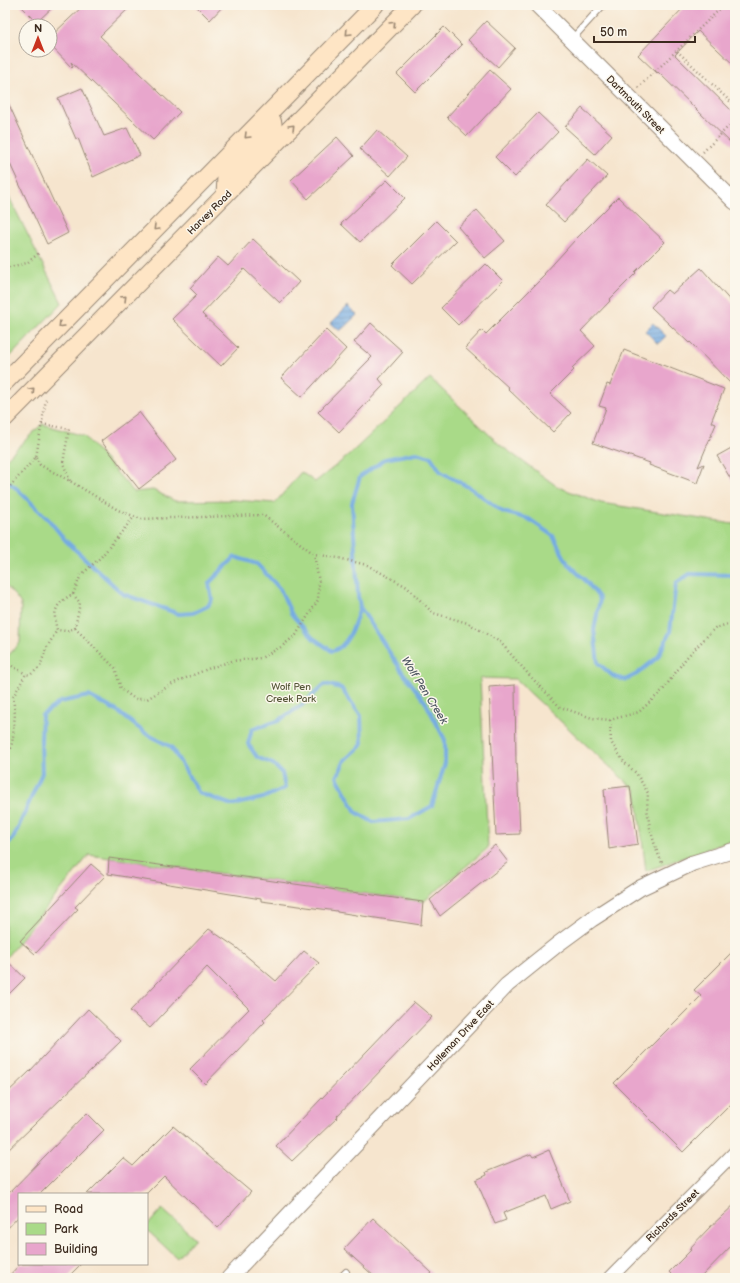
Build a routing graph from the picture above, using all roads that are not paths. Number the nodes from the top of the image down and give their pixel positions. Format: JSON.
{"nodes":[{"id":1,"x":375,"y":5,"type":"edge"},
{"id":2,"x":412,"y":5,"type":"edge"},
{"id":3,"x":537,"y":5,"type":"edge"},
{"id":4,"x":603,"y":5,"type":"edge"},
{"id":5,"x":571,"y":40,"type":"junction"},
{"id":6,"x":268,"y":115,"type":"junction"},
{"id":7,"x":225,"y":195,"type":"junction"},
{"id":8,"x":735,"y":202,"type":"edge"},
{"id":9,"x":88,"y":298,"type":"junction"},
{"id":10,"x":47,"y":375,"type":"junction"},
{"id":11,"x":5,"y":382,"type":"edge"},
{"id":12,"x":5,"y":418,"type":"edge"},
{"id":13,"x":735,"y":850,"type":"edge"},
{"id":14,"x":735,"y":1152,"type":"edge"},
{"id":15,"x":346,"y":1272,"type":"dead end"},
{"id":16,"x":229,"y":1278,"type":"edge"},
{"id":17,"x":340,"y":1278,"type":"edge"},
{"id":18,"x":610,"y":1278,"type":"edge"}],
"edges":[{"from":1,"to":6,"type":"main road","one_way":true},
{"from":7,"to":2,"type":"main road","name":"Harvey Road","one_way":true},
{"from":3,"to":5,"type":"street","name":"Dartmouth Street"},
{"from":4,"to":5,"type":"lane"},
{"from":5,"to":8,"type":"street","name":"Dartmouth Street"},
{"from":6,"to":7,"type":"main road"},
{"from":6,"to":9,"type":"main road","one_way":true},
{"from":10,"to":7,"type":"main road","name":"Harvey Road","one_way":true},
{"from":9,"to":10,"type":"main road"},
{"from":9,"to":11,"type":"main road","one_way":true},
{"from":12,"to":10,"type":"main road","name":"Harvey Road","one_way":true},
{"from":13,"to":16,"type":"street","name":"Holleman Drive East"},
{"from":14,"to":18,"type":"street","name":"Richards Street"},
{"from":15,"to":17,"type":"lane"}]}
